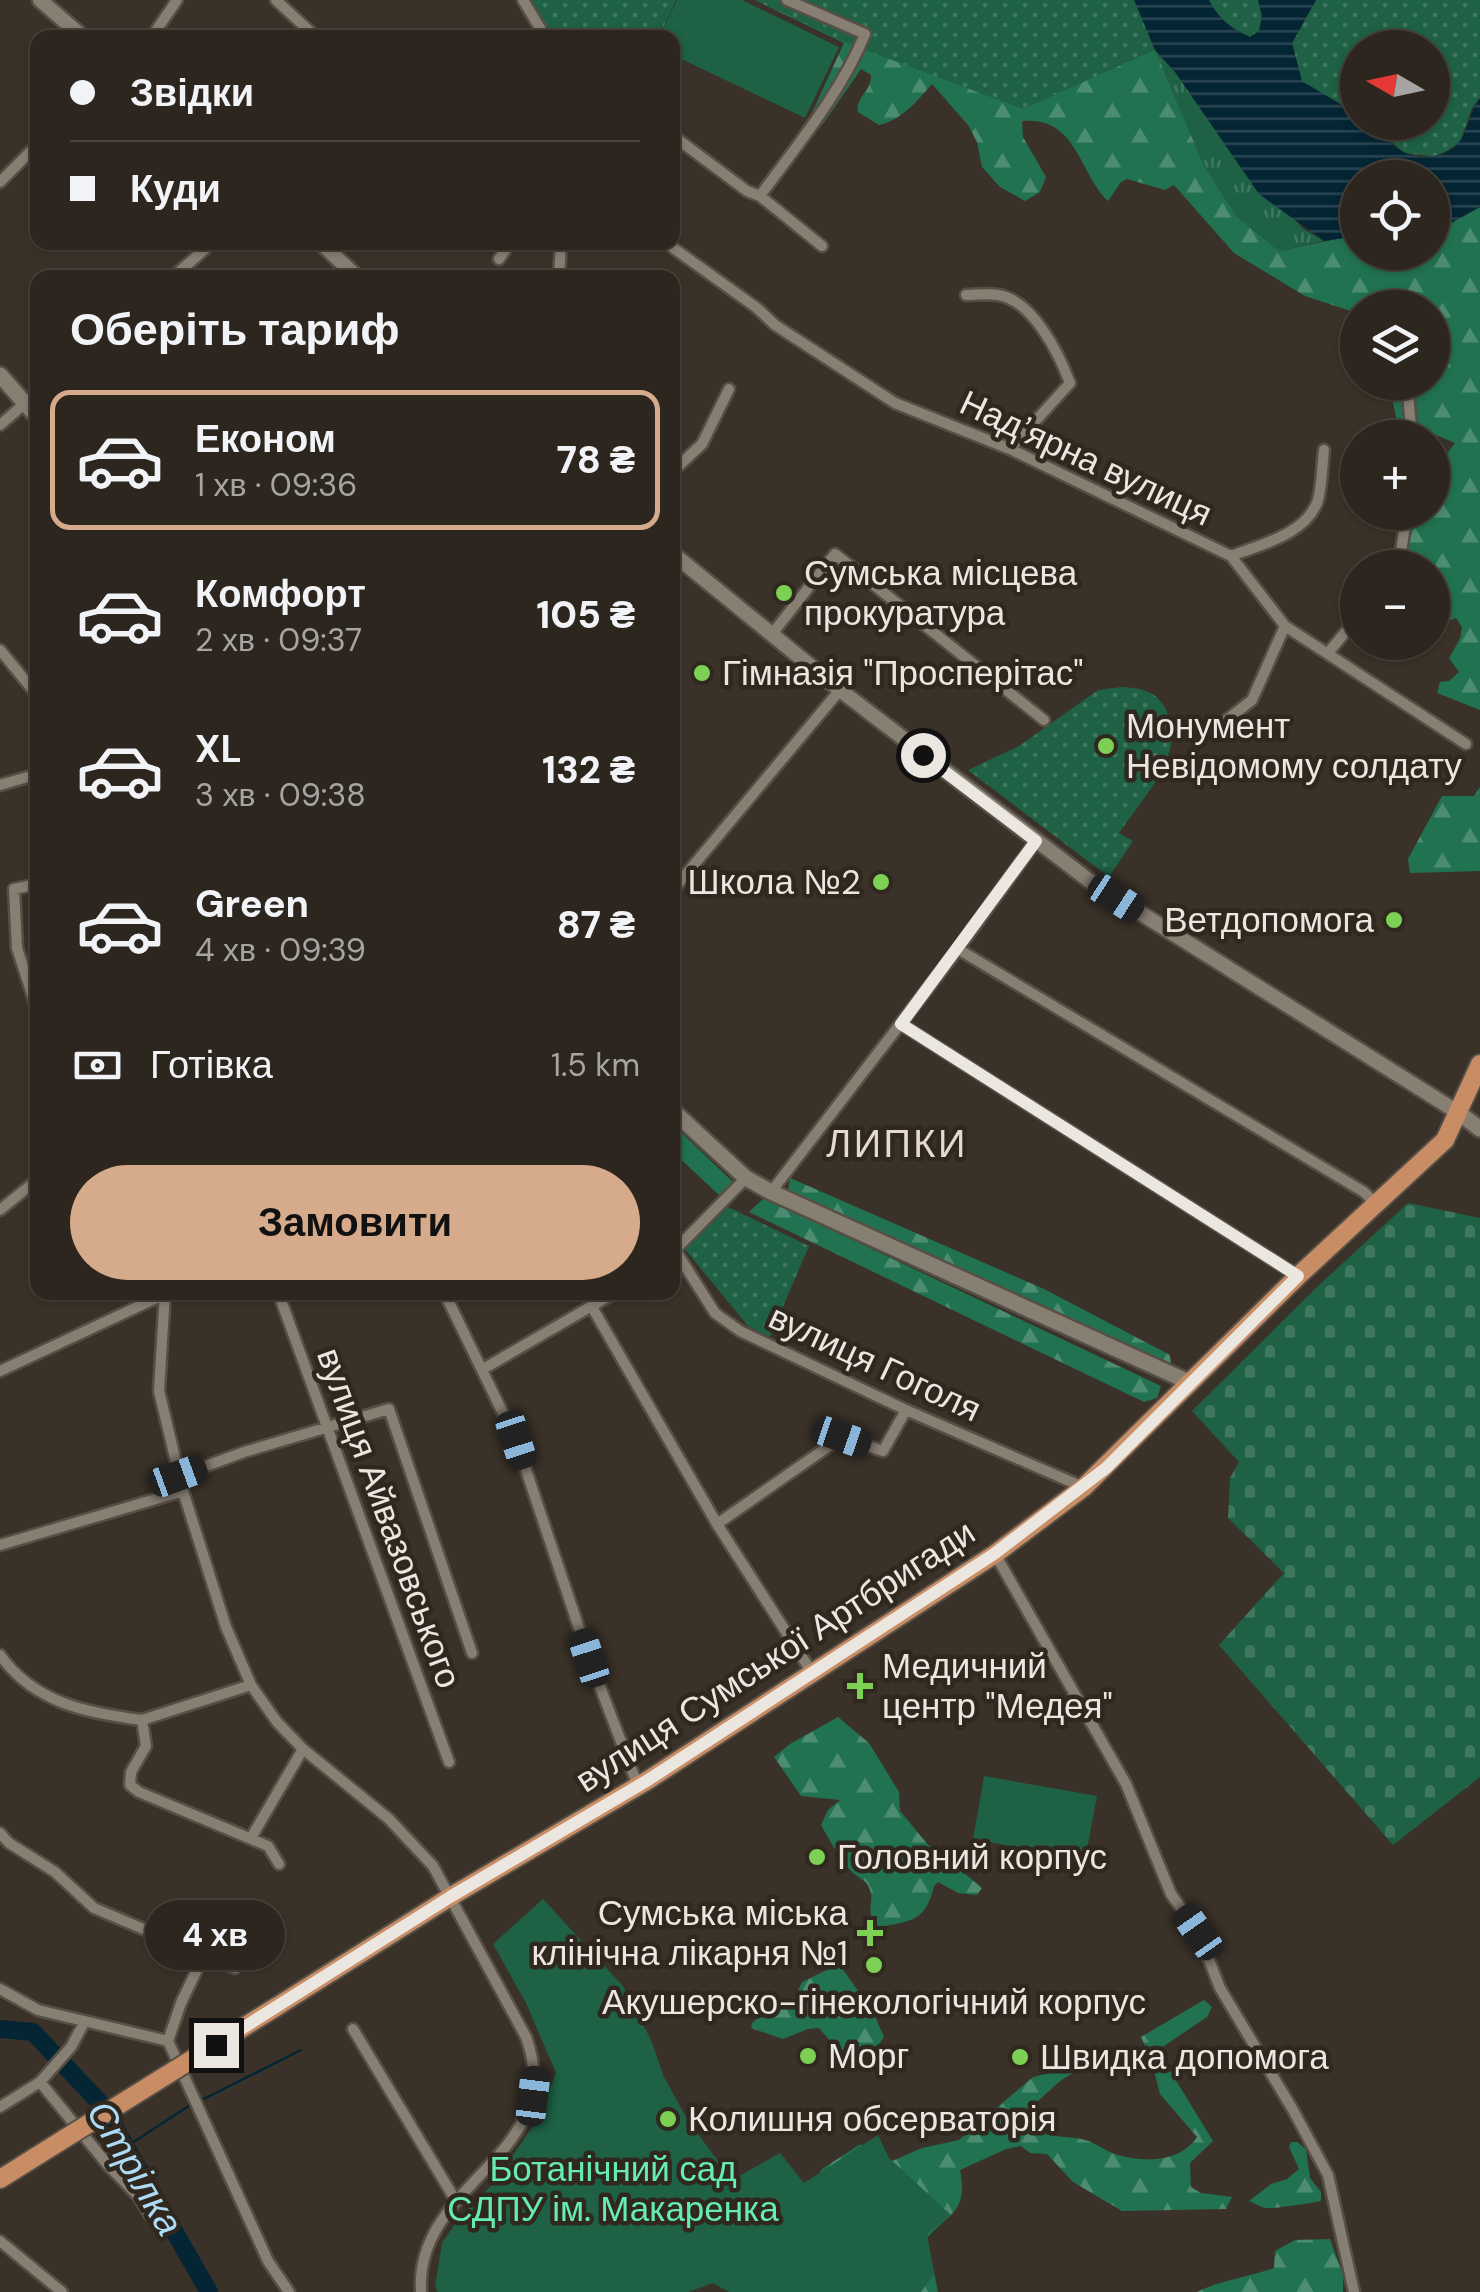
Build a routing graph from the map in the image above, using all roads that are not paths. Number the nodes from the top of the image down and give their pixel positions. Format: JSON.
{"nodes":[{"id":1,"x":40,"y":0,"type":"edge"},
{"id":2,"x":177,"y":0,"type":"edge"},
{"id":3,"x":276,"y":0,"type":"edge"},
{"id":4,"x":523,"y":0,"type":"edge"},
{"id":5,"x":787,"y":0,"type":"edge"},
{"id":6,"x":75,"y":30,"type":"edge"},
{"id":7,"x":156,"y":30,"type":"edge"},
{"id":8,"x":308,"y":30,"type":"edge"},
{"id":9,"x":541,"y":30,"type":"edge"},
{"id":10,"x":680,"y":141,"type":"edge"},
{"id":11,"x":30,"y":152,"type":"edge"},
{"id":12,"x":0,"y":182,"type":"edge"},
{"id":13,"x":760,"y":196,"type":"junction"},
{"id":14,"x":822,"y":246,"type":"dead end"},
{"id":15,"x":204,"y":250,"type":"edge"},
{"id":16,"x":328,"y":250,"type":"edge"},
{"id":17,"x":505,"y":250,"type":"edge"},
{"id":18,"x":676,"y":250,"type":"edge"},
{"id":19,"x":500,"y":259,"type":"dead end"},
{"id":20,"x":181,"y":270,"type":"edge"},
{"id":21,"x":350,"y":270,"type":"edge"},
{"id":22,"x":966,"y":295,"type":"dead end"},
{"id":23,"x":0,"y":375,"type":"edge"},
{"id":24,"x":729,"y":389,"type":"dead end"},
{"id":25,"x":30,"y":398,"type":"edge"},
{"id":26,"x":24,"y":403,"type":"junction"},
{"id":27,"x":30,"y":409,"type":"edge"},
{"id":28,"x":0,"y":424,"type":"edge"},
{"id":29,"x":1010,"y":449,"type":"junction"},
{"id":30,"x":1324,"y":450,"type":"dead end"},
{"id":31,"x":680,"y":465,"type":"edge"},
{"id":32,"x":1231,"y":556,"type":"junction"},
{"id":33,"x":680,"y":559,"type":"edge"},
{"id":34,"x":1285,"y":626,"type":"junction"},
{"id":35,"x":772,"y":634,"type":"junction"},
{"id":36,"x":1340,"y":639,"type":"edge"},
{"id":37,"x":0,"y":650,"type":"edge"},
{"id":38,"x":1328,"y":653,"type":"junction"},
{"id":39,"x":30,"y":686,"type":"edge"},
{"id":40,"x":840,"y":690,"type":"junction"},
{"id":41,"x":1044,"y":720,"type":"dead end"},
{"id":42,"x":1223,"y":723,"type":"dead end"},
{"id":43,"x":1466,"y":744,"type":"dead end"},
{"id":44,"x":30,"y":776,"type":"edge"},
{"id":45,"x":0,"y":785,"type":"edge"},
{"id":46,"x":1036,"y":841,"type":"junction"},
{"id":47,"x":680,"y":881,"type":"edge"},
{"id":48,"x":30,"y":885,"type":"edge"},
{"id":49,"x":958,"y":949,"type":"junction"},
{"id":50,"x":30,"y":988,"type":"edge"},
{"id":51,"x":901,"y":1024,"type":"junction"},
{"id":52,"x":1480,"y":1064,"type":"edge"},
{"id":53,"x":1459,"y":1113,"type":"junction"},
{"id":54,"x":680,"y":1117,"type":"edge"},
{"id":55,"x":1480,"y":1129,"type":"edge"},
{"id":56,"x":746,"y":1178,"type":"junction"},
{"id":57,"x":30,"y":1186,"type":"edge"},
{"id":58,"x":771,"y":1192,"type":"junction"},
{"id":59,"x":1375,"y":1203,"type":"junction"},
{"id":60,"x":0,"y":1210,"type":"edge"},
{"id":61,"x":680,"y":1246,"type":"edge"},
{"id":62,"x":680,"y":1261,"type":"edge"},
{"id":63,"x":1298,"y":1276,"type":"junction"},
{"id":64,"x":150,"y":1300,"type":"edge"},
{"id":65,"x":164,"y":1300,"type":"edge"},
{"id":66,"x":281,"y":1300,"type":"edge"},
{"id":67,"x":448,"y":1300,"type":"edge"},
{"id":68,"x":603,"y":1300,"type":"edge"},
{"id":69,"x":592,"y":1307,"type":"junction"},
{"id":70,"x":483,"y":1369,"type":"junction"},
{"id":71,"x":0,"y":1371,"type":"edge"},
{"id":72,"x":1191,"y":1383,"type":"junction"},
{"id":73,"x":906,"y":1410,"type":"junction"},
{"id":74,"x":326,"y":1427,"type":"junction"},
{"id":75,"x":178,"y":1476,"type":"junction"},
{"id":76,"x":1084,"y":1487,"type":"junction"},
{"id":77,"x":183,"y":1491,"type":"junction"},
{"id":78,"x":716,"y":1524,"type":"junction"},
{"id":79,"x":0,"y":1544,"type":"edge"},
{"id":80,"x":994,"y":1554,"type":"junction"},
{"id":81,"x":472,"y":1653,"type":"dead end"},
{"id":82,"x":0,"y":1656,"type":"edge"},
{"id":83,"x":811,"y":1671,"type":"junction"},
{"id":84,"x":251,"y":1684,"type":"junction"},
{"id":85,"x":142,"y":1720,"type":"junction"},
{"id":86,"x":303,"y":1750,"type":"junction"},
{"id":87,"x":449,"y":1762,"type":"dead end"},
{"id":88,"x":638,"y":1786,"type":"junction"},
{"id":89,"x":0,"y":1832,"type":"edge"},
{"id":90,"x":251,"y":1838,"type":"junction"},
{"id":91,"x":279,"y":1864,"type":"dead end"},
{"id":92,"x":450,"y":1897,"type":"junction"},
{"id":93,"x":204,"y":1955,"type":"junction"},
{"id":94,"x":235,"y":1968,"type":"dead end"},
{"id":95,"x":0,"y":1989,"type":"edge"},
{"id":96,"x":85,"y":2021,"type":"junction"},
{"id":97,"x":353,"y":2029,"type":"dead end"},
{"id":98,"x":168,"y":2041,"type":"junction"},
{"id":99,"x":43,"y":2078,"type":"junction"},
{"id":100,"x":0,"y":2107,"type":"edge"},
{"id":101,"x":0,"y":2179,"type":"edge"},
{"id":102,"x":456,"y":2200,"type":"junction"},
{"id":103,"x":150,"y":2215,"type":"dead end"},
{"id":104,"x":0,"y":2241,"type":"edge"},
{"id":105,"x":62,"y":2292,"type":"edge"},
{"id":106,"x":289,"y":2292,"type":"edge"},
{"id":107,"x":421,"y":2292,"type":"edge"},
{"id":108,"x":1354,"y":2292,"type":"edge"}],
"edges":[{"from":1,"to":6,"type":"street"},
{"from":2,"to":7,"type":"street"},
{"from":3,"to":8,"type":"street"},
{"from":4,"to":9,"type":"street"},
{"from":5,"to":13,"type":"street"},
{"from":10,"to":13,"type":"street"},
{"from":11,"to":12,"type":"street"},
{"from":13,"to":14,"type":"street"},
{"from":15,"to":20,"type":"street"},
{"from":16,"to":21,"type":"street"},
{"from":17,"to":19,"type":"street"},
{"from":18,"to":29,"type":"street","name":"Надʼярна вулиця"},
{"from":22,"to":29,"type":"street"},
{"from":23,"to":26,"type":"main road"},
{"from":24,"to":31,"type":"street"},
{"from":25,"to":26,"type":"street"},
{"from":26,"to":27,"type":"main road"},
{"from":26,"to":28,"type":"street"},
{"from":29,"to":32,"type":"street","name":"Надʼярна вулиця"},
{"from":30,"to":32,"type":"street"},
{"from":32,"to":34,"type":"street","name":"Надʼярна вулиця"},
{"from":33,"to":35,"type":"street"},
{"from":34,"to":38,"type":"street","name":"Надʼярна вулиця"},
{"from":34,"to":42,"type":"street"},
{"from":35,"to":40,"type":"street"},
{"from":35,"to":41,"type":"street"},
{"from":36,"to":38,"type":"street"},
{"from":37,"to":39,"type":"street"},
{"from":38,"to":43,"type":"street","name":"Надʼярна вулиця"},
{"from":40,"to":46,"type":"street"},
{"from":40,"to":47,"type":"street"},
{"from":44,"to":45,"type":"street"},
{"from":46,"to":49,"type":"street"},
{"from":46,"to":53,"type":"street"},
{"from":48,"to":50,"type":"street"},
{"from":49,"to":51,"type":"street"},
{"from":49,"to":59,"type":"street"},
{"from":51,"to":58,"type":"street"},
{"from":51,"to":63,"type":"street"},
{"from":52,"to":53,"type":"main road","name":"вулиця Сумської Артбригади"},
{"from":53,"to":55,"type":"main road"},
{"from":53,"to":59,"type":"main road","name":"вулиця Сумської Артбригади"},
{"from":54,"to":56,"type":"main road"},
{"from":56,"to":58,"type":"main road"},
{"from":56,"to":61,"type":"street"},
{"from":57,"to":60,"type":"street"},
{"from":58,"to":72,"type":"main road"},
{"from":59,"to":63,"type":"main road","name":"вулиця Сумської Артбригади"},
{"from":62,"to":73,"type":"street","name":"вулиця Гоголя"},
{"from":63,"to":72,"type":"main road","name":"вулиця Сумської Артбригади"},
{"from":64,"to":71,"type":"street"},
{"from":65,"to":75,"type":"street"},
{"from":66,"to":74,"type":"street","name":"вулиця Айвазовського"},
{"from":67,"to":70,"type":"street"},
{"from":68,"to":69,"type":"street"},
{"from":69,"to":70,"type":"street"},
{"from":69,"to":78,"type":"street"},
{"from":70,"to":88,"type":"street"},
{"from":72,"to":76,"type":"main road","name":"вулиця Сумської Артбригади"},
{"from":73,"to":76,"type":"street","name":"вулиця Гоголя"},
{"from":73,"to":78,"type":"street"},
{"from":74,"to":75,"type":"street"},
{"from":74,"to":81,"type":"street"},
{"from":74,"to":87,"type":"street","name":"вулиця Айвазовського"},
{"from":75,"to":77,"type":"street"},
{"from":76,"to":80,"type":"main road","name":"вулиця Сумської Артбригади"},
{"from":77,"to":79,"type":"street"},
{"from":77,"to":84,"type":"street"},
{"from":78,"to":83,"type":"street"},
{"from":80,"to":83,"type":"main road","name":"вулиця Сумської Артбригади"},
{"from":80,"to":108,"type":"street"},
{"from":82,"to":85,"type":"street"},
{"from":83,"to":88,"type":"main road","name":"вулиця Сумської Артбригади"},
{"from":84,"to":85,"type":"street"},
{"from":84,"to":86,"type":"street"},
{"from":85,"to":90,"type":"street"},
{"from":86,"to":90,"type":"street"},
{"from":86,"to":92,"type":"street"},
{"from":88,"to":92,"type":"main road","name":"вулиця Сумської Артбригади"},
{"from":89,"to":93,"type":"street"},
{"from":90,"to":91,"type":"street"},
{"from":92,"to":101,"type":"main road","name":"вулиця Сумської Артбригади","bridge":true},
{"from":92,"to":102,"type":"street"},
{"from":93,"to":94,"type":"street"},
{"from":93,"to":98,"type":"street"},
{"from":95,"to":96,"type":"street"},
{"from":96,"to":98,"type":"street"},
{"from":96,"to":99,"type":"street"},
{"from":97,"to":102,"type":"street"},
{"from":98,"to":106,"type":"street"},
{"from":99,"to":100,"type":"street"},
{"from":99,"to":103,"type":"street"},
{"from":102,"to":107,"type":"street"},
{"from":104,"to":105,"type":"street"}]}
